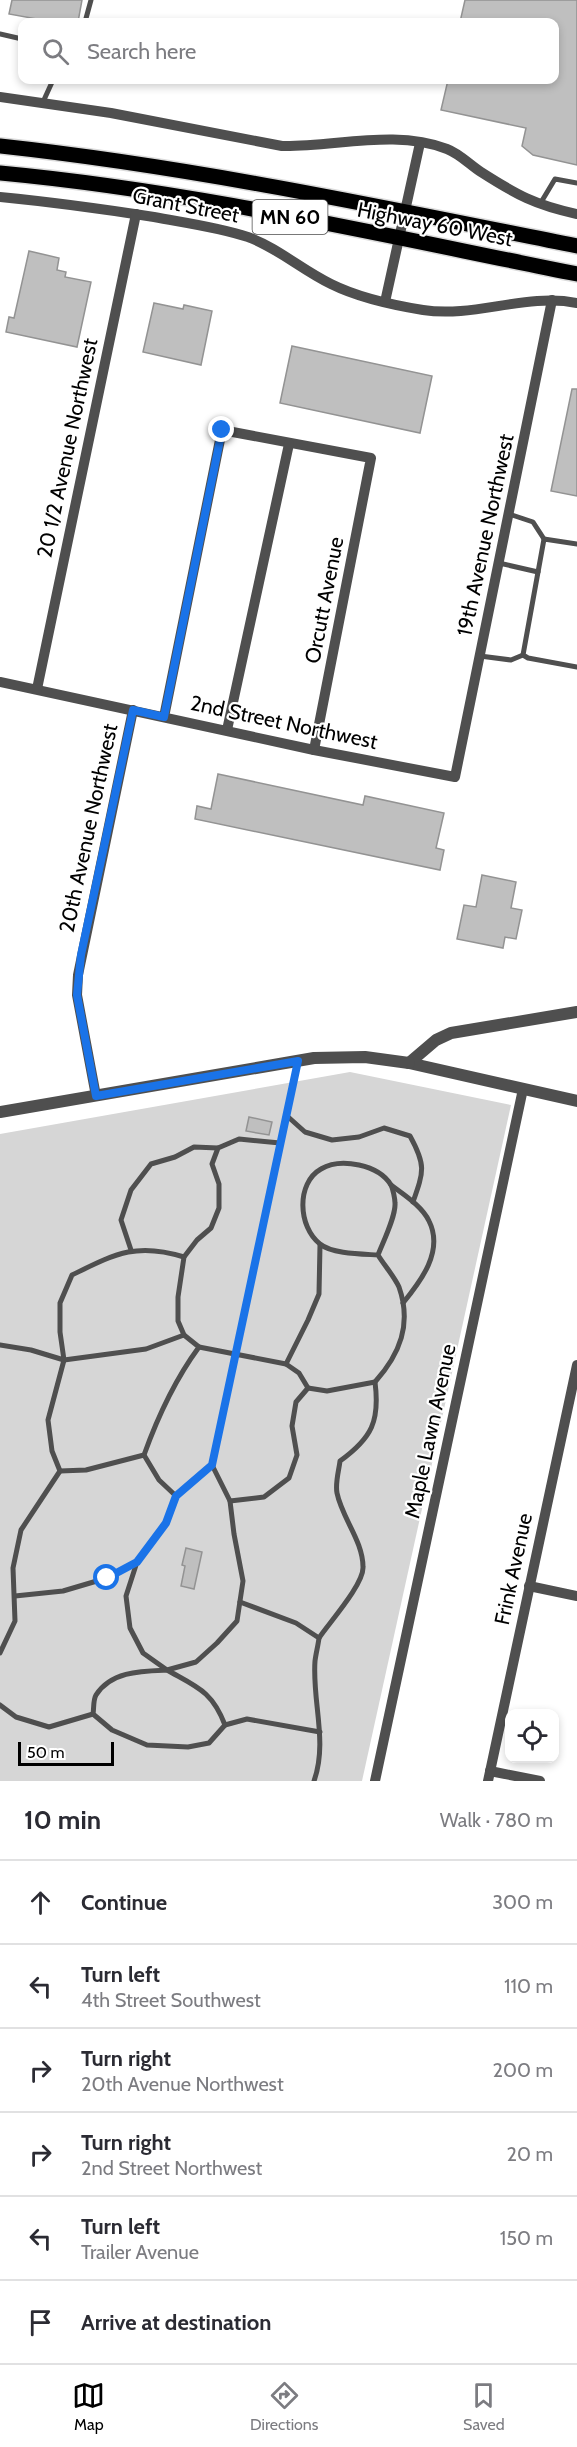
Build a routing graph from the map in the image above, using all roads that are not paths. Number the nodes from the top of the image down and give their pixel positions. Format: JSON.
{"nodes":[{"id":1,"x":91,"y":1,"type":"edge"},
{"id":2,"x":86,"y":18,"type":"edge"},
{"id":3,"x":0,"y":34,"type":"edge"},
{"id":4,"x":18,"y":38,"type":"edge"},
{"id":5,"x":51,"y":84,"type":"edge"},
{"id":6,"x":0,"y":97,"type":"edge"},
{"id":7,"x":43,"y":102,"type":"junction"},
{"id":8,"x":420,"y":143,"type":"junction"},
{"id":9,"x":0,"y":146,"type":"edge"},
{"id":10,"x":0,"y":173,"type":"edge"},
{"id":11,"x":577,"y":183,"type":"edge"},
{"id":12,"x":0,"y":197,"type":"edge"},
{"id":13,"x":539,"y":206,"type":"junction"},
{"id":14,"x":406,"y":212,"type":"junction"},
{"id":15,"x":136,"y":214,"type":"junction"},
{"id":16,"x":577,"y":214,"type":"edge"},
{"id":17,"x":398,"y":238,"type":"junction"},
{"id":18,"x":577,"y":246,"type":"edge"},
{"id":19,"x":577,"y":274,"type":"edge"},
{"id":20,"x":552,"y":300,"type":"junction"},
{"id":21,"x":385,"y":302,"type":"junction"},
{"id":22,"x":577,"y":303,"type":"edge"},
{"id":23,"x":289,"y":444,"type":"junction"},
{"id":24,"x":509,"y":514,"type":"junction"},
{"id":25,"x":544,"y":539,"type":"junction"},
{"id":26,"x":577,"y":544,"type":"edge"},
{"id":27,"x":499,"y":563,"type":"junction"},
{"id":28,"x":538,"y":572,"type":"junction"},
{"id":29,"x":523,"y":655,"type":"junction"},
{"id":30,"x":480,"y":656,"type":"junction"},
{"id":31,"x":577,"y":668,"type":"edge"},
{"id":32,"x":0,"y":682,"type":"edge"},
{"id":33,"x":37,"y":689,"type":"junction"},
{"id":34,"x":133,"y":710,"type":"junction"},
{"id":35,"x":164,"y":717,"type":"junction"},
{"id":36,"x":227,"y":730,"type":"junction"},
{"id":37,"x":314,"y":750,"type":"junction"},
{"id":38,"x":455,"y":777,"type":"joint"},
{"id":39,"x":577,"y":1012,"type":"edge"},
{"id":40,"x":298,"y":1061,"type":"junction"},
{"id":41,"x":409,"y":1063,"type":"junction"},
{"id":42,"x":523,"y":1089,"type":"junction"},
{"id":43,"x":96,"y":1096,"type":"junction"},
{"id":44,"x":577,"y":1101,"type":"edge"},
{"id":45,"x":0,"y":1112,"type":"edge"},
{"id":46,"x":286,"y":1115,"type":"junction"},
{"id":47,"x":280,"y":1143,"type":"junction"},
{"id":48,"x":218,"y":1148,"type":"junction"},
{"id":49,"x":391,"y":1185,"type":"junction"},
{"id":50,"x":413,"y":1202,"type":"junction"},
{"id":51,"x":320,"y":1245,"type":"junction"},
{"id":52,"x":131,"y":1250,"type":"junction"},
{"id":53,"x":378,"y":1255,"type":"junction"},
{"id":54,"x":184,"y":1257,"type":"junction"},
{"id":55,"x":403,"y":1303,"type":"junction"},
{"id":56,"x":184,"y":1335,"type":"junction"},
{"id":57,"x":0,"y":1345,"type":"edge"},
{"id":58,"x":199,"y":1347,"type":"junction"},
{"id":59,"x":236,"y":1354,"type":"junction"},
{"id":60,"x":64,"y":1360,"type":"junction"},
{"id":61,"x":286,"y":1364,"type":"junction"},
{"id":62,"x":577,"y":1365,"type":"edge"},
{"id":63,"x":375,"y":1382,"type":"junction"},
{"id":64,"x":308,"y":1388,"type":"junction"},
{"id":65,"x":144,"y":1455,"type":"junction"},
{"id":66,"x":212,"y":1465,"type":"junction"},
{"id":67,"x":60,"y":1472,"type":"junction"},
{"id":68,"x":176,"y":1496,"type":"junction"},
{"id":69,"x":230,"y":1501,"type":"junction"},
{"id":70,"x":137,"y":1562,"type":"junction"},
{"id":71,"x":529,"y":1586,"type":"junction"},
{"id":72,"x":15,"y":1596,"type":"junction"},
{"id":73,"x":577,"y":1596,"type":"edge"},
{"id":74,"x":240,"y":1602,"type":"junction"},
{"id":75,"x":319,"y":1638,"type":"junction"},
{"id":76,"x":0,"y":1653,"type":"edge"},
{"id":77,"x":167,"y":1670,"type":"junction"},
{"id":78,"x":0,"y":1705,"type":"edge"},
{"id":79,"x":93,"y":1714,"type":"junction"},
{"id":80,"x":225,"y":1725,"type":"junction"},
{"id":81,"x":320,"y":1732,"type":"junction"},
{"id":82,"x":489,"y":1776,"type":"edge"},
{"id":83,"x":314,"y":1781,"type":"edge"},
{"id":84,"x":375,"y":1781,"type":"edge"},
{"id":85,"x":540,"y":1781,"type":"edge"}],
"edges":[{"from":1,"to":2,"type":"lane"},
{"from":3,"to":4,"type":"lane"},
{"from":5,"to":7,"type":"lane"},
{"from":6,"to":7,"type":"street"},
{"from":7,"to":8,"type":"street"},
{"from":8,"to":13,"type":"street"},
{"from":8,"to":14,"type":"street"},
{"from":9,"to":14,"type":"main road","name":"Highway 60 West","number":"MN 60"},
{"from":10,"to":17,"type":"main road","name":"Highway 60 West","number":"MN 60"},
{"from":11,"to":13,"type":"lane"},
{"from":12,"to":15,"type":"street","name":"Grant Street"},
{"from":13,"to":16,"type":"street"},
{"from":14,"to":17,"type":"street"},
{"from":14,"to":18,"type":"main road","name":"Highway 60 West","number":"MN 60"},
{"from":15,"to":21,"type":"street","name":"Grant Street"},
{"from":15,"to":33,"type":"street","name":"20 1/2 Avenue Northwest"},
{"from":17,"to":19,"type":"main road","name":"Highway 60 West","number":"MN 60"},
{"from":17,"to":21,"type":"street"},
{"from":20,"to":21,"type":"street","name":"Grant Street"},
{"from":20,"to":22,"type":"street","name":"Grant Street"},
{"from":20,"to":24,"type":"street","name":"19th Avenue Northwest"},
{"from":23,"to":35,"type":"street"},
{"from":23,"to":36,"type":"street"},
{"from":23,"to":37,"type":"street","name":"Orcutt Avenue"},
{"from":24,"to":25,"type":"lane"},
{"from":24,"to":27,"type":"street","name":"19th Avenue Northwest"},
{"from":25,"to":26,"type":"lane"},
{"from":25,"to":28,"type":"lane"},
{"from":27,"to":28,"type":"lane"},
{"from":27,"to":30,"type":"street","name":"19th Avenue Northwest"},
{"from":28,"to":29,"type":"lane"},
{"from":29,"to":30,"type":"lane"},
{"from":29,"to":31,"type":"lane"},
{"from":30,"to":38,"type":"street","name":"19th Avenue Northwest"},
{"from":32,"to":33,"type":"street","name":"2nd Street Northwest"},
{"from":33,"to":34,"type":"street","name":"2nd Street Northwest"},
{"from":34,"to":35,"type":"street","name":"2nd Street Northwest"},
{"from":34,"to":43,"type":"street","name":"20th Avenue Northwest"},
{"from":35,"to":36,"type":"street","name":"2nd Street Northwest"},
{"from":36,"to":37,"type":"street","name":"2nd Street Northwest"},
{"from":37,"to":38,"type":"street","name":"2nd Street Northwest"},
{"from":39,"to":41,"type":"street"},
{"from":40,"to":41,"type":"street"},
{"from":40,"to":43,"type":"street"},
{"from":40,"to":46,"type":"lane"},
{"from":41,"to":42,"type":"street"},
{"from":42,"to":44,"type":"street"},
{"from":42,"to":84,"type":"street","name":"Maple Lawn Avenue"},
{"from":43,"to":45,"type":"street"},
{"from":46,"to":47,"type":"lane"},
{"from":46,"to":50,"type":"lane"},
{"from":47,"to":48,"type":"lane"},
{"from":47,"to":59,"type":"lane"},
{"from":48,"to":52,"type":"lane"},
{"from":48,"to":54,"type":"lane"},
{"from":49,"to":50,"type":"lane"},
{"from":49,"to":51,"type":"lane"},
{"from":49,"to":53,"type":"lane"},
{"from":50,"to":55,"type":"lane"},
{"from":51,"to":53,"type":"lane"},
{"from":51,"to":61,"type":"lane"},
{"from":52,"to":54,"type":"lane"},
{"from":52,"to":60,"type":"lane"},
{"from":53,"to":55,"type":"lane"},
{"from":54,"to":56,"type":"lane"},
{"from":55,"to":63,"type":"lane"},
{"from":56,"to":58,"type":"lane"},
{"from":56,"to":60,"type":"lane"},
{"from":57,"to":60,"type":"lane"},
{"from":58,"to":59,"type":"lane"},
{"from":58,"to":65,"type":"lane"},
{"from":59,"to":61,"type":"lane"},
{"from":59,"to":66,"type":"lane"},
{"from":60,"to":67,"type":"lane"},
{"from":61,"to":64,"type":"lane"},
{"from":62,"to":71,"type":"street","name":"Frink Avenue"},
{"from":63,"to":64,"type":"lane"},
{"from":63,"to":75,"type":"lane"},
{"from":64,"to":69,"type":"lane"},
{"from":65,"to":67,"type":"lane"},
{"from":65,"to":68,"type":"lane"},
{"from":66,"to":68,"type":"lane"},
{"from":66,"to":69,"type":"lane"},
{"from":67,"to":72,"type":"lane"},
{"from":68,"to":70,"type":"lane"},
{"from":69,"to":74,"type":"lane"},
{"from":70,"to":72,"type":"lane"},
{"from":70,"to":77,"type":"lane"},
{"from":71,"to":73,"type":"street"},
{"from":71,"to":82,"type":"street","name":"Frink Avenue"},
{"from":72,"to":76,"type":"lane"},
{"from":74,"to":75,"type":"lane"},
{"from":74,"to":77,"type":"lane"},
{"from":75,"to":81,"type":"lane"},
{"from":77,"to":79,"type":"lane"},
{"from":77,"to":80,"type":"lane"},
{"from":78,"to":79,"type":"lane"},
{"from":79,"to":80,"type":"lane"},
{"from":80,"to":81,"type":"lane"},
{"from":81,"to":83,"type":"lane"},
{"from":82,"to":85,"type":"street"}]}
